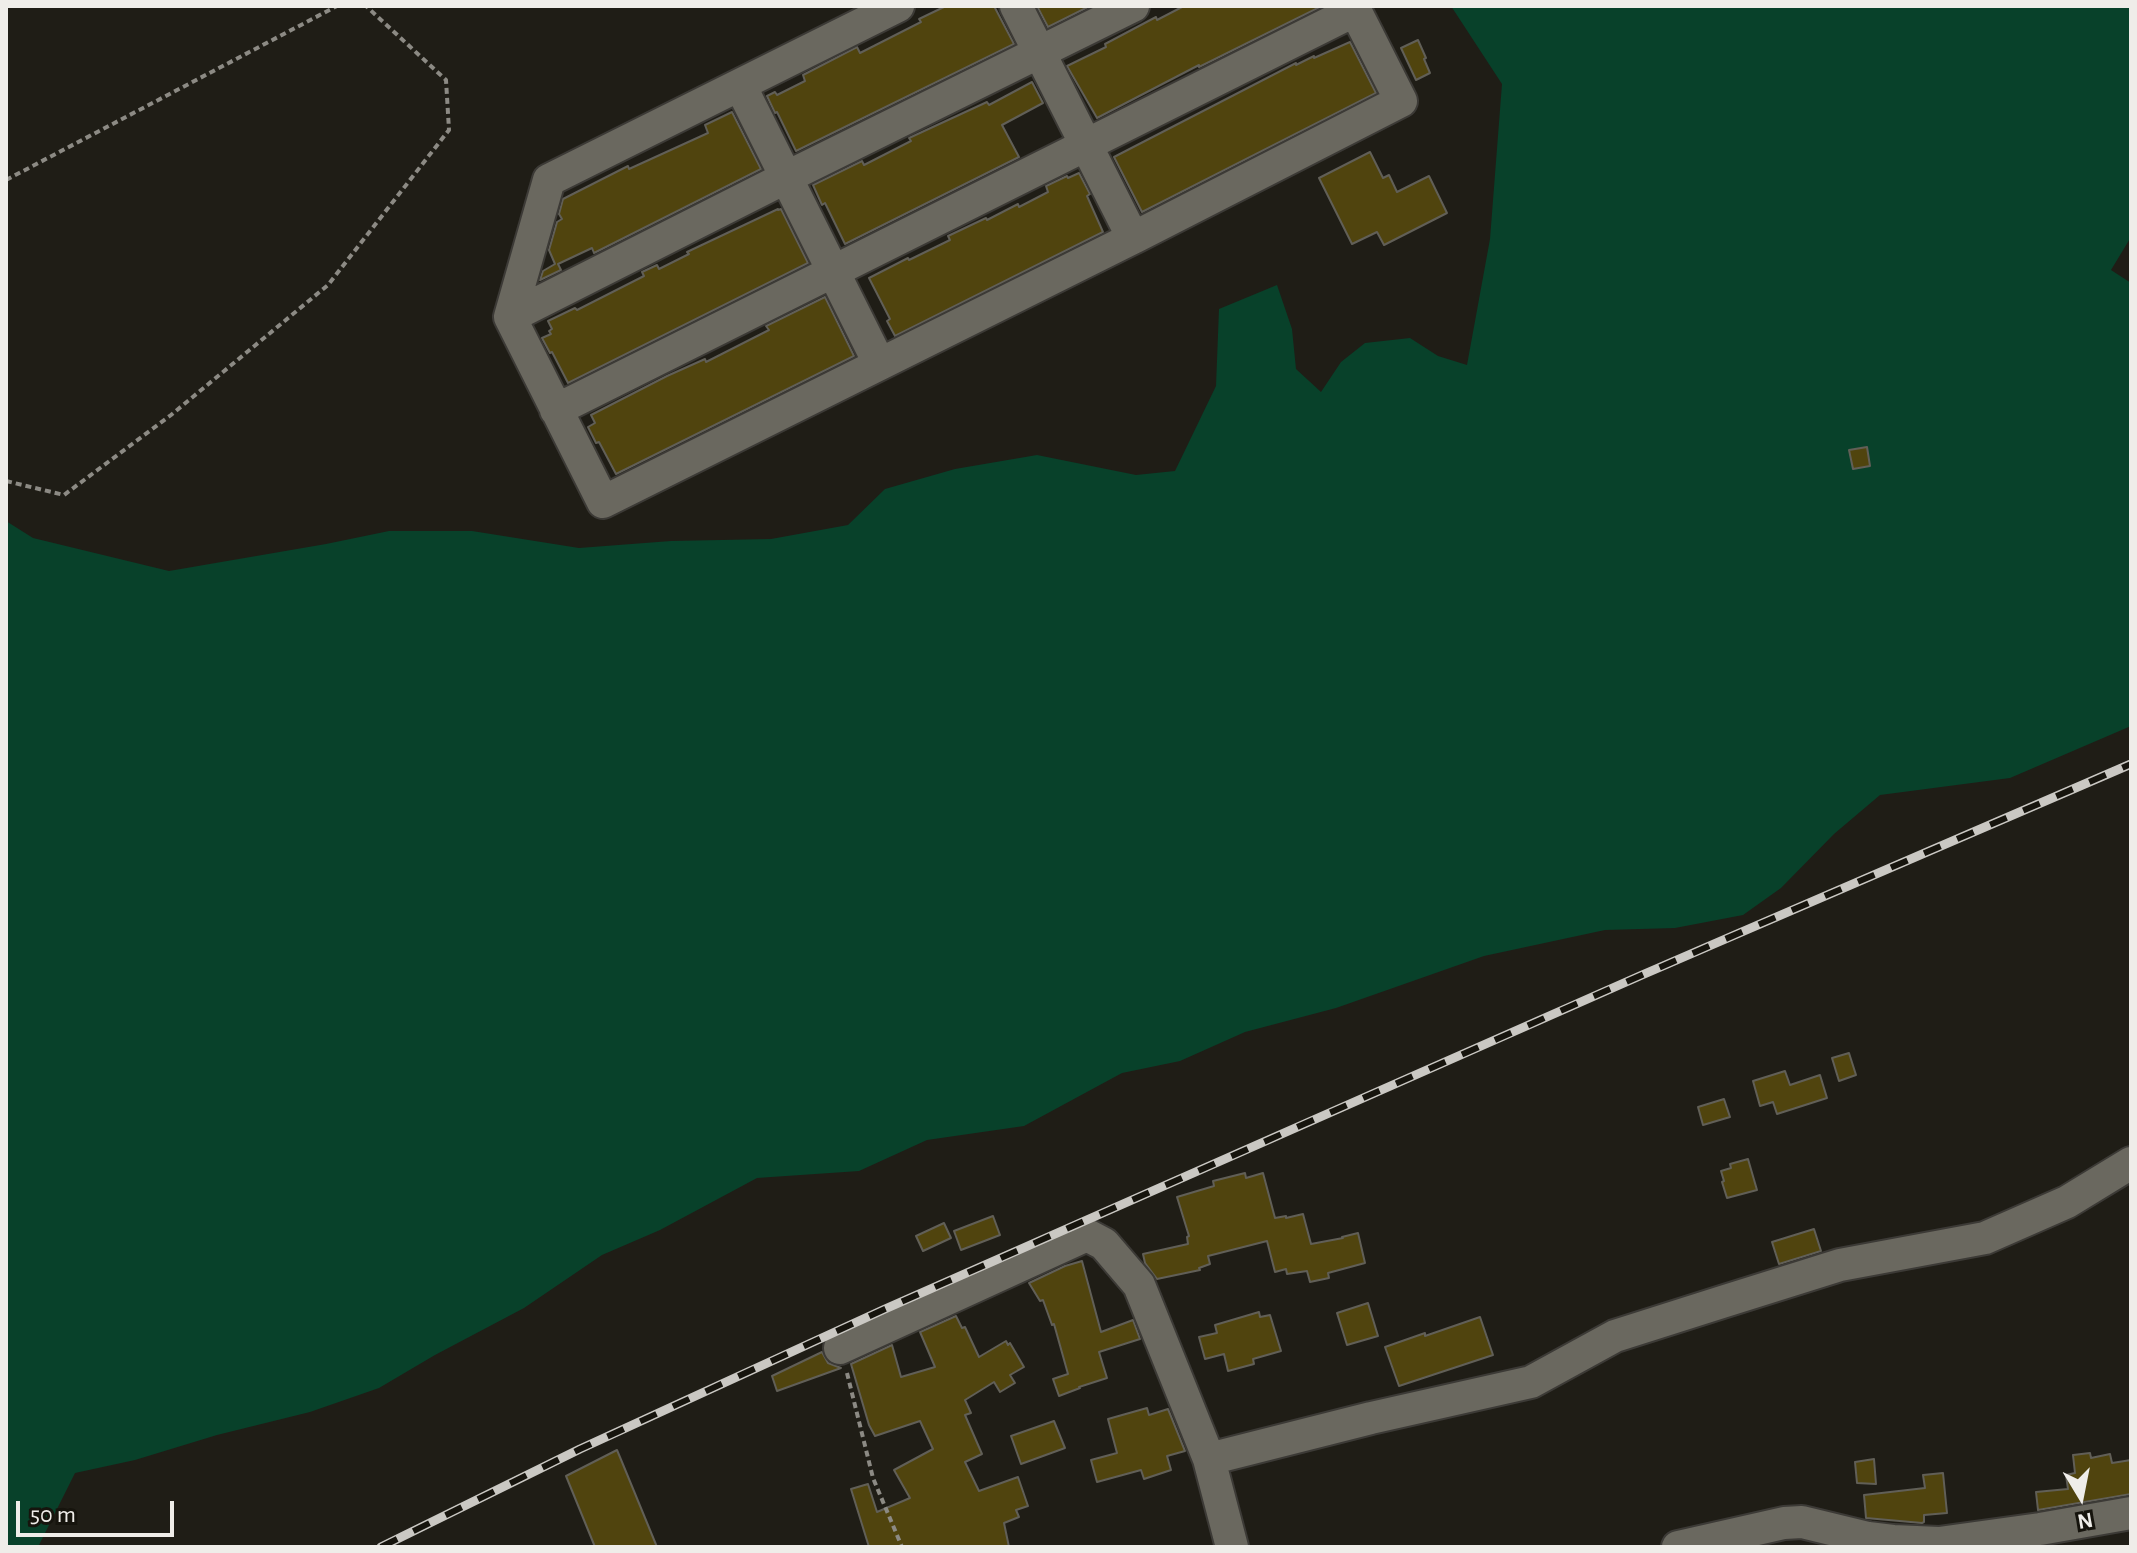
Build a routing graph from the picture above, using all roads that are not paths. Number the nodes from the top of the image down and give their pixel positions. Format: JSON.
{"nodes":[{"id":1,"x":898,"y":6,"type":"edge"},
{"id":2,"x":1016,"y":6,"type":"edge"},
{"id":3,"x":1133,"y":6,"type":"edge"},
{"id":4,"x":1354,"y":8,"type":"edge"},
{"id":5,"x":1039,"y":52,"type":"junction"},
{"id":6,"x":740,"y":85,"type":"junction"},
{"id":7,"x":1086,"y":144,"type":"junction"},
{"id":8,"x":787,"y":177,"type":"junction"},
{"id":9,"x":1133,"y":238,"type":"junction"},
{"id":10,"x":833,"y":272,"type":"junction"},
{"id":11,"x":510,"y":317,"type":"junction"},
{"id":12,"x":879,"y":363,"type":"junction"},
{"id":13,"x":556,"y":410,"type":"junction"},
{"id":14,"x":2131,"y":1163,"type":"edge"},
{"id":15,"x":840,"y":1348,"type":"road end"},
{"id":16,"x":1209,"y":1459,"type":"junction"},
{"id":17,"x":2114,"y":1526,"type":"edge"},
{"id":18,"x":1232,"y":1547,"type":"edge"},
{"id":19,"x":1678,"y":1547,"type":"edge"}],
"edges":[{"from":1,"to":6,"type":"street"},
{"from":2,"to":5,"type":"street"},
{"from":3,"to":5,"type":"street"},
{"from":4,"to":7,"type":"street"},
{"from":4,"to":9,"type":"street"},
{"from":5,"to":7,"type":"street"},
{"from":5,"to":8,"type":"street"},
{"from":6,"to":8,"type":"street"},
{"from":6,"to":11,"type":"street"},
{"from":7,"to":9,"type":"street"},
{"from":7,"to":10,"type":"street"},
{"from":8,"to":10,"type":"street"},
{"from":8,"to":11,"type":"street"},
{"from":9,"to":12,"type":"street"},
{"from":10,"to":12,"type":"street"},
{"from":10,"to":13,"type":"street"},
{"from":11,"to":13,"type":"street"},
{"from":12,"to":13,"type":"street"},
{"from":14,"to":16,"type":"street"},
{"from":15,"to":16,"type":"street"},
{"from":16,"to":18,"type":"street"},
{"from":17,"to":19,"type":"street"}]}
